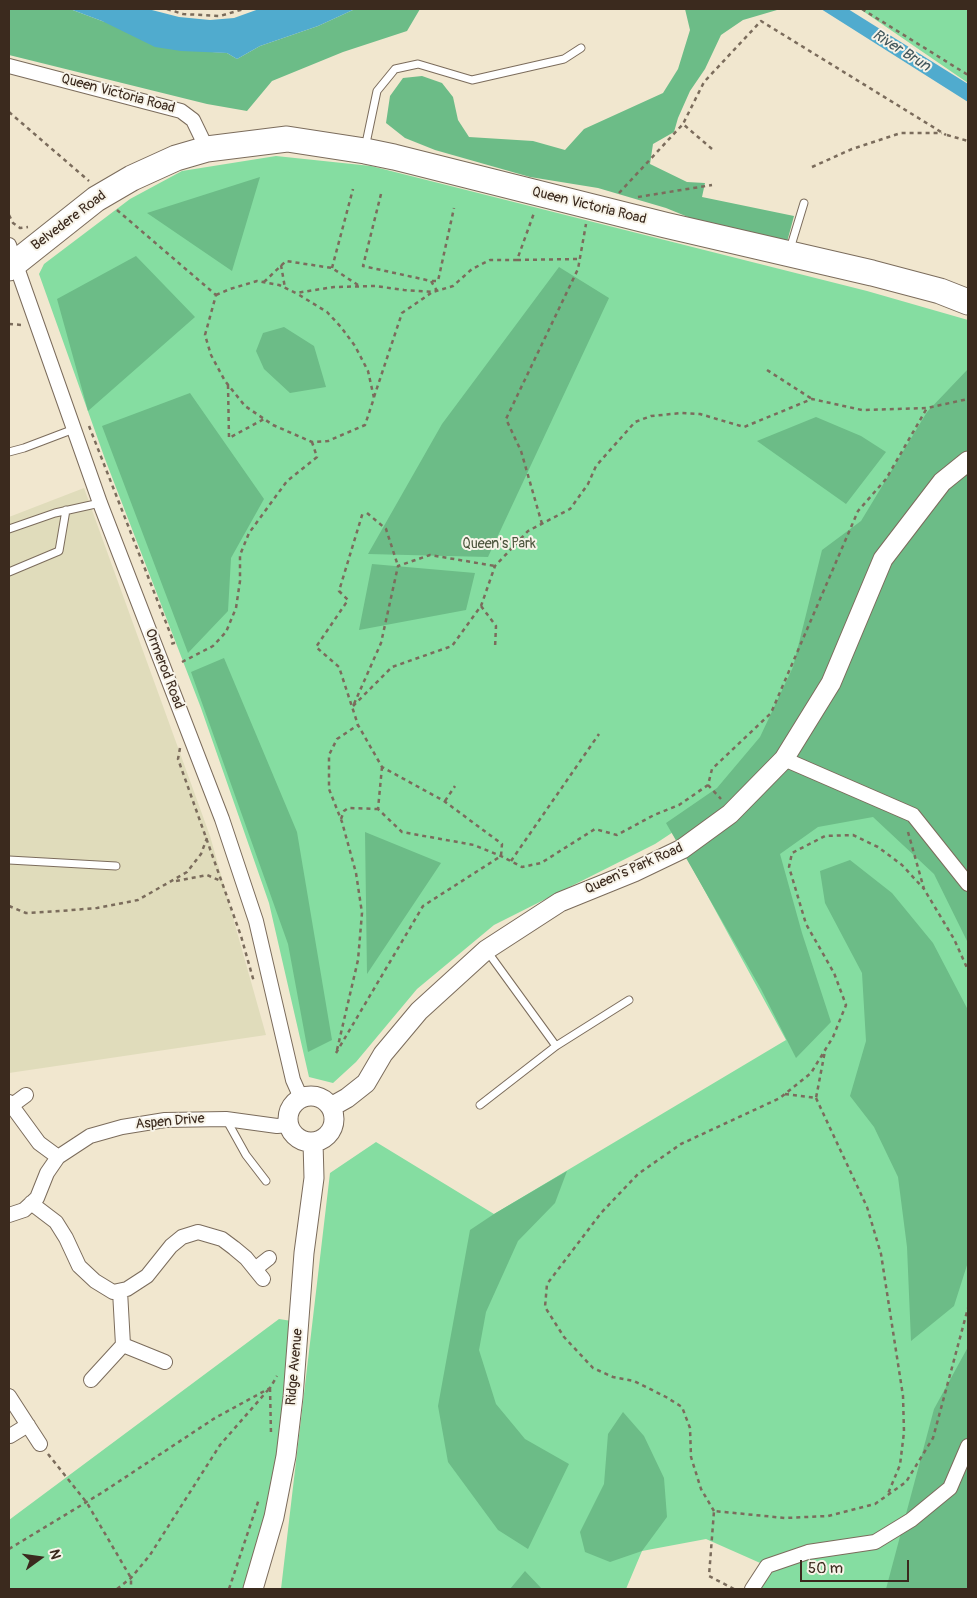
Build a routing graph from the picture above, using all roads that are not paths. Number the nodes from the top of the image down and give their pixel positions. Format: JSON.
{"nodes":[{"id":1,"x":581,"y":48,"type":"dead end"},
{"id":2,"x":9,"y":66,"type":"edge"},
{"id":3,"x":206,"y":149,"type":"junction"},
{"id":4,"x":365,"y":151,"type":"junction"},
{"id":5,"x":132,"y":178,"type":"joint"},
{"id":6,"x":804,"y":203,"type":"dead end"},
{"id":7,"x":789,"y":254,"type":"junction"},
{"id":8,"x":11,"y":259,"type":"edge"},
{"id":9,"x":968,"y":302,"type":"edge"},
{"id":10,"x":74,"y":429,"type":"junction"},
{"id":11,"x":9,"y":452,"type":"edge"},
{"id":12,"x":968,"y":461,"type":"edge"},
{"id":13,"x":100,"y":503,"type":"junction"},
{"id":14,"x":66,"y":510,"type":"junction"},
{"id":15,"x":9,"y":529,"type":"edge"},
{"id":16,"x":9,"y":572,"type":"edge"},
{"id":17,"x":784,"y":760,"type":"junction"},
{"id":18,"x":9,"y":860,"type":"edge"},
{"id":19,"x":116,"y":866,"type":"dead end"},
{"id":20,"x":968,"y":884,"type":"edge"},
{"id":21,"x":486,"y":950,"type":"junction"},
{"id":22,"x":629,"y":1000,"type":"dead end"},
{"id":23,"x":556,"y":1046,"type":"junction"},
{"id":24,"x":26,"y":1095,"type":"dead end"},
{"id":25,"x":301,"y":1098,"type":"junction"},
{"id":26,"x":10,"y":1104,"type":"edge"},
{"id":27,"x":480,"y":1105,"type":"dead end"},
{"id":28,"x":331,"y":1107,"type":"junction"},
{"id":29,"x":226,"y":1119,"type":"junction"},
{"id":30,"x":289,"y":1125,"type":"junction"},
{"id":31,"x":313,"y":1142,"type":"junction"},
{"id":32,"x":58,"y":1157,"type":"junction"},
{"id":33,"x":266,"y":1180,"type":"dead end"},
{"id":34,"x":31,"y":1203,"type":"junction"},
{"id":35,"x":9,"y":1215,"type":"edge"},
{"id":36,"x":269,"y":1258,"type":"dead end"},
{"id":37,"x":120,"y":1291,"type":"junction"},
{"id":38,"x":123,"y":1345,"type":"junction"},
{"id":39,"x":165,"y":1362,"type":"dead end"},
{"id":40,"x":91,"y":1380,"type":"dead end"},
{"id":41,"x":9,"y":1396,"type":"edge"},
{"id":42,"x":28,"y":1425,"type":"junction"},
{"id":43,"x":9,"y":1436,"type":"edge"},
{"id":44,"x":40,"y":1444,"type":"road end"},
{"id":45,"x":968,"y":1446,"type":"edge"},
{"id":46,"x":253,"y":1589,"type":"edge"},
{"id":47,"x":752,"y":1589,"type":"edge"}],
"edges":[{"from":1,"to":4,"type":"lane"},
{"from":2,"to":3,"type":"street","name":"Queen Victoria Road"},
{"from":3,"to":4,"type":"highway","name":"Queen Victoria Road"},
{"from":3,"to":5,"type":"highway","name":"Queen Victoria Road"},
{"from":4,"to":7,"type":"highway","name":"Queen Victoria Road"},
{"from":5,"to":8,"type":"highway","name":"Belvedere Road"},
{"from":6,"to":7,"type":"lane"},
{"from":7,"to":9,"type":"highway","name":"Queen Victoria Road"},
{"from":8,"to":10,"type":"street","name":"Ormerod Road"},
{"from":10,"to":11,"type":"lane"},
{"from":10,"to":13,"type":"street","name":"Ormerod Road"},
{"from":12,"to":17,"type":"street","name":"Queen's Park Road"},
{"from":13,"to":14,"type":"lane"},
{"from":13,"to":25,"type":"street","name":"Ormerod Road"},
{"from":14,"to":15,"type":"lane"},
{"from":14,"to":16,"type":"lane"},
{"from":17,"to":20,"type":"street"},
{"from":17,"to":21,"type":"street","name":"Queen's Park Road"},
{"from":18,"to":19,"type":"lane"},
{"from":21,"to":23,"type":"lane"},
{"from":21,"to":28,"type":"street","name":"Queen's Park Road"},
{"from":22,"to":23,"type":"lane"},
{"from":23,"to":27,"type":"lane"},
{"from":24,"to":26,"type":"street"},
{"from":25,"to":28,"type":"street"},
{"from":25,"to":30,"type":"street"},
{"from":26,"to":32,"type":"street"},
{"from":28,"to":31,"type":"street"},
{"from":29,"to":30,"type":"street","name":"Aspen Drive"},
{"from":29,"to":32,"type":"street","name":"Aspen Drive"},
{"from":29,"to":33,"type":"lane"},
{"from":30,"to":31,"type":"street"},
{"from":31,"to":46,"type":"street","name":"Ridge Avenue"},
{"from":32,"to":34,"type":"street","name":"Aspen Drive"},
{"from":34,"to":35,"type":"street"},
{"from":34,"to":37,"type":"street"},
{"from":36,"to":37,"type":"street"},
{"from":37,"to":38,"type":"street"},
{"from":38,"to":39,"type":"street"},
{"from":38,"to":40,"type":"street"},
{"from":41,"to":42,"type":"street"},
{"from":42,"to":43,"type":"street"},
{"from":42,"to":44,"type":"street"},
{"from":45,"to":47,"type":"street"}]}
